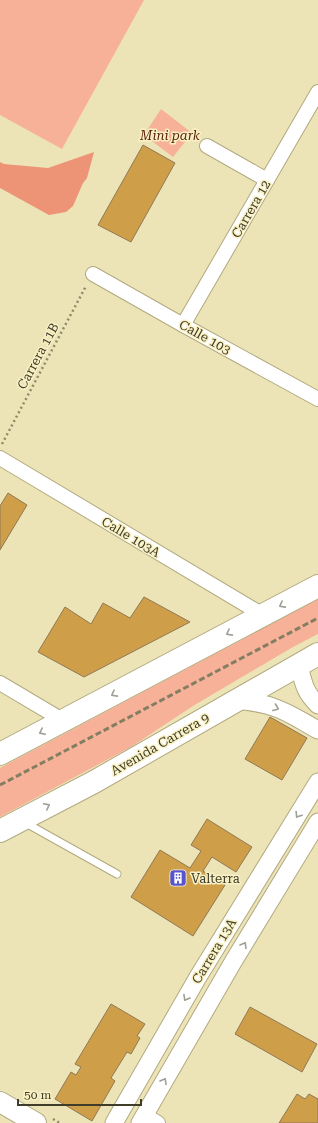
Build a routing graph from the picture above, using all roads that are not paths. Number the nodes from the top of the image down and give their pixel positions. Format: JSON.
{"nodes":[{"id":1,"x":318,"y":92,"type":"edge"},
{"id":2,"x":207,"y":146,"type":"dead end"},
{"id":3,"x":267,"y":180,"type":"junction"},
{"id":4,"x":93,"y":274,"type":"road end"},
{"id":5,"x":183,"y":325,"type":"junction"},
{"id":6,"x":318,"y":400,"type":"edge"},
{"id":7,"x":0,"y":458,"type":"edge"},
{"id":8,"x":318,"y":586,"type":"edge"},
{"id":9,"x":263,"y":615,"type":"junction"},
{"id":10,"x":318,"y":654,"type":"edge"},
{"id":11,"x":308,"y":662,"type":"edge"},
{"id":12,"x":0,"y":683,"type":"edge"},
{"id":13,"x":238,"y":700,"type":"junction"},
{"id":14,"x":318,"y":705,"type":"edge"},
{"id":15,"x":64,"y":721,"type":"junction"},
{"id":16,"x":318,"y":730,"type":"edge"},
{"id":17,"x":0,"y":754,"type":"edge"},
{"id":18,"x":318,"y":782,"type":"edge"},
{"id":19,"x":20,"y":820,"type":"junction"},
{"id":20,"x":318,"y":822,"type":"edge"},
{"id":21,"x":0,"y":831,"type":"edge"},
{"id":22,"x":117,"y":874,"type":"dead end"},
{"id":23,"x":214,"y":951,"type":"junction"},
{"id":24,"x":233,"y":962,"type":"junction"},
{"id":25,"x":0,"y":1102,"type":"edge"},
{"id":26,"x":148,"y":1120,"type":"edge"},
{"id":27,"x":36,"y":1123,"type":"edge"},
{"id":28,"x":114,"y":1123,"type":"edge"}],
"edges":[{"from":1,"to":3,"type":"street","name":"Carrera 12"},
{"from":2,"to":3,"type":"street"},
{"from":3,"to":5,"type":"street","name":"Carrera 12"},
{"from":4,"to":5,"type":"street","name":"Calle 103"},
{"from":5,"to":6,"type":"street","name":"Calle 103"},
{"from":7,"to":9,"type":"street","name":"Calle 103A"},
{"from":8,"to":9,"type":"main road","one_way":true},
{"from":9,"to":15,"type":"main road","one_way":true},
{"from":10,"to":11,"type":"main road","name":"Avenida Carrera 9"},
{"from":11,"to":13,"type":"main road","name":"Avenida Carrera 9"},
{"from":11,"to":14,"type":"street"},
{"from":12,"to":15,"type":"street"},
{"from":13,"to":16,"type":"street","one_way":true},
{"from":19,"to":13,"type":"main road","name":"Avenida Carrera 9","one_way":true},
{"from":15,"to":17,"type":"main road","one_way":true},
{"from":18,"to":23,"type":"street","name":"Carrera 13A","one_way":true},
{"from":19,"to":21,"type":"main road","name":"Avenida Carrera 9"},
{"from":19,"to":22,"type":"lane"},
{"from":24,"to":20,"type":"street","name":"Carrera 13A","one_way":true},
{"from":23,"to":24,"type":"street"},
{"from":23,"to":28,"type":"street","name":"Carrera 13A","one_way":true},
{"from":26,"to":24,"type":"street","name":"Carrera 13A","one_way":true},
{"from":25,"to":27,"type":"main road"}]}
